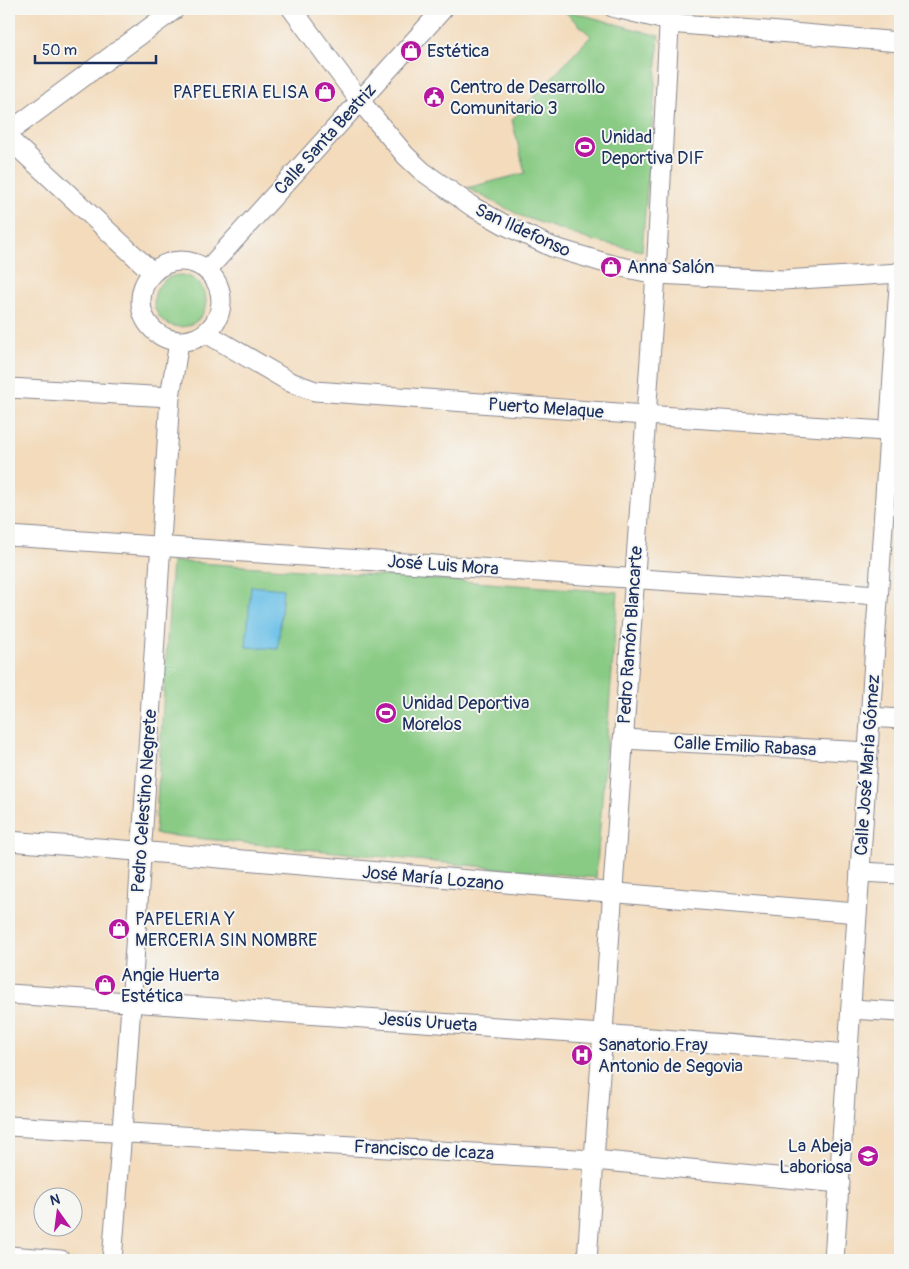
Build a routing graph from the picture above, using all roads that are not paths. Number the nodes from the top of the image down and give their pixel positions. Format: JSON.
{"nodes":[{"id":1,"x":175,"y":9,"type":"edge"},
{"id":2,"x":292,"y":9,"type":"edge"},
{"id":3,"x":444,"y":9,"type":"edge"},
{"id":4,"x":612,"y":9,"type":"edge"},
{"id":5,"x":669,"y":16,"type":"edge"},
{"id":6,"x":900,"y":42,"type":"edge"},
{"id":7,"x":360,"y":101,"type":"junction"},
{"id":8,"x":9,"y":132,"type":"edge"},
{"id":9,"x":9,"y":139,"type":"edge"},
{"id":10,"x":207,"y":270,"type":"junction"},
{"id":11,"x":152,"y":272,"type":"junction"},
{"id":12,"x":900,"y":272,"type":"edge"},
{"id":13,"x":656,"y":274,"type":"junction"},
{"id":14,"x":206,"y":333,"type":"junction"},
{"id":15,"x":179,"y":342,"type":"junction"},
{"id":16,"x":9,"y":388,"type":"edge"},
{"id":17,"x":170,"y":397,"type":"junction"},
{"id":18,"x":645,"y":415,"type":"junction"},
{"id":19,"x":894,"y":431,"type":"edge"},
{"id":20,"x":9,"y":536,"type":"edge"},
{"id":21,"x":160,"y":546,"type":"junction"},
{"id":22,"x":634,"y":578,"type":"junction"},
{"id":23,"x":878,"y":595,"type":"junction"},
{"id":24,"x":870,"y":717,"type":"junction"},
{"id":25,"x":900,"y":719,"type":"edge"},
{"id":26,"x":623,"y":739,"type":"junction"},
{"id":27,"x":868,"y":752,"type":"junction"},
{"id":28,"x":9,"y":841,"type":"edge"},
{"id":29,"x":142,"y":851,"type":"junction"},
{"id":30,"x":860,"y":872,"type":"junction"},
{"id":31,"x":900,"y":874,"type":"edge"},
{"id":32,"x":613,"y":894,"type":"junction"},
{"id":33,"x":857,"y":914,"type":"junction"},
{"id":34,"x":9,"y":994,"type":"edge"},
{"id":35,"x":130,"y":1002,"type":"junction"},
{"id":36,"x":852,"y":1009,"type":"junction"},
{"id":37,"x":900,"y":1012,"type":"edge"},
{"id":38,"x":602,"y":1034,"type":"junction"},
{"id":39,"x":848,"y":1054,"type":"junction"},
{"id":40,"x":9,"y":1126,"type":"edge"},
{"id":41,"x":122,"y":1133,"type":"junction"},
{"id":42,"x":594,"y":1160,"type":"junction"},
{"id":43,"x":840,"y":1183,"type":"junction"},
{"id":44,"x":9,"y":1256,"type":"edge"},
{"id":45,"x":61,"y":1260,"type":"edge"},
{"id":46,"x":112,"y":1260,"type":"edge"},
{"id":47,"x":587,"y":1260,"type":"edge"},
{"id":48,"x":834,"y":1260,"type":"edge"}],
"edges":[{"from":1,"to":8,"type":"street"},
{"from":2,"to":7,"type":"street","name":"San Ildefonso"},
{"from":3,"to":7,"type":"street","name":"Calle Santa Beatriz"},
{"from":4,"to":5,"type":"street"},
{"from":5,"to":6,"type":"street"},
{"from":5,"to":13,"type":"street","name":"Pedro Ramón Blancarte"},
{"from":7,"to":10,"type":"street","name":"Calle Santa Beatriz"},
{"from":7,"to":13,"type":"street","name":"San Ildefonso"},
{"from":9,"to":11,"type":"street"},
{"from":10,"to":11,"type":"street"},
{"from":10,"to":14,"type":"street"},
{"from":11,"to":15,"type":"street"},
{"from":12,"to":13,"type":"street","name":"San Ildefonso"},
{"from":12,"to":19,"type":"street","name":"Calle José María Gómez"},
{"from":13,"to":18,"type":"street","name":"Pedro Ramón Blancarte"},
{"from":14,"to":15,"type":"street"},
{"from":14,"to":18,"type":"street","name":"Puerto Melaque"},
{"from":15,"to":17,"type":"street","name":"Pedro Celestino Negrete"},
{"from":16,"to":17,"type":"street"},
{"from":17,"to":21,"type":"street","name":"Pedro Celestino Negrete"},
{"from":18,"to":19,"type":"street","name":"Puerto Melaque"},
{"from":18,"to":22,"type":"street","name":"Pedro Ramón Blancarte"},
{"from":19,"to":23,"type":"street","name":"Calle José María Gómez"},
{"from":20,"to":21,"type":"street","name":"José Luis Mora"},
{"from":21,"to":22,"type":"street","name":"José Luis Mora"},
{"from":21,"to":29,"type":"street","name":"Pedro Celestino Negrete"},
{"from":22,"to":23,"type":"street","name":"José Luis Mora"},
{"from":22,"to":26,"type":"street","name":"Pedro Ramón Blancarte"},
{"from":23,"to":24,"type":"street","name":"Calle José María Gómez"},
{"from":24,"to":25,"type":"street"},
{"from":24,"to":27,"type":"street","name":"Calle José María Gómez"},
{"from":26,"to":27,"type":"street","name":"Calle Emilio Rabasa"},
{"from":26,"to":32,"type":"street","name":"Pedro Ramón Blancarte"},
{"from":27,"to":30,"type":"street","name":"Calle José María Gómez"},
{"from":28,"to":29,"type":"street","name":"José María Lozano"},
{"from":29,"to":32,"type":"street","name":"José María Lozano"},
{"from":29,"to":35,"type":"street","name":"Pedro Celestino Negrete"},
{"from":30,"to":31,"type":"street"},
{"from":30,"to":33,"type":"street","name":"Calle José María Gómez"},
{"from":32,"to":33,"type":"street","name":"José María Lozano"},
{"from":32,"to":38,"type":"street","name":"Pedro Ramón Blancarte"},
{"from":33,"to":36,"type":"street","name":"Calle José María Gómez"},
{"from":34,"to":35,"type":"street","name":"Jesús Urueta"},
{"from":35,"to":38,"type":"street","name":"Jesús Urueta"},
{"from":35,"to":41,"type":"street","name":"Pedro Celestino Negrete"},
{"from":36,"to":37,"type":"street"},
{"from":36,"to":39,"type":"street","name":"Calle José María Gómez"},
{"from":38,"to":39,"type":"street","name":"Jesús Urueta"},
{"from":38,"to":42,"type":"street","name":"Pedro Ramón Blancarte"},
{"from":39,"to":43,"type":"street","name":"Calle José María Gómez"},
{"from":40,"to":41,"type":"street","name":"Francisco de Icaza"},
{"from":41,"to":42,"type":"street","name":"Francisco de Icaza"},
{"from":41,"to":46,"type":"street","name":"Pedro Celestino Negrete"},
{"from":42,"to":43,"type":"street","name":"Francisco de Icaza"},
{"from":42,"to":47,"type":"street","name":"Pedro Ramón Blancarte"},
{"from":43,"to":48,"type":"street","name":"Calle José María Gómez"},
{"from":44,"to":45,"type":"street"}]}
